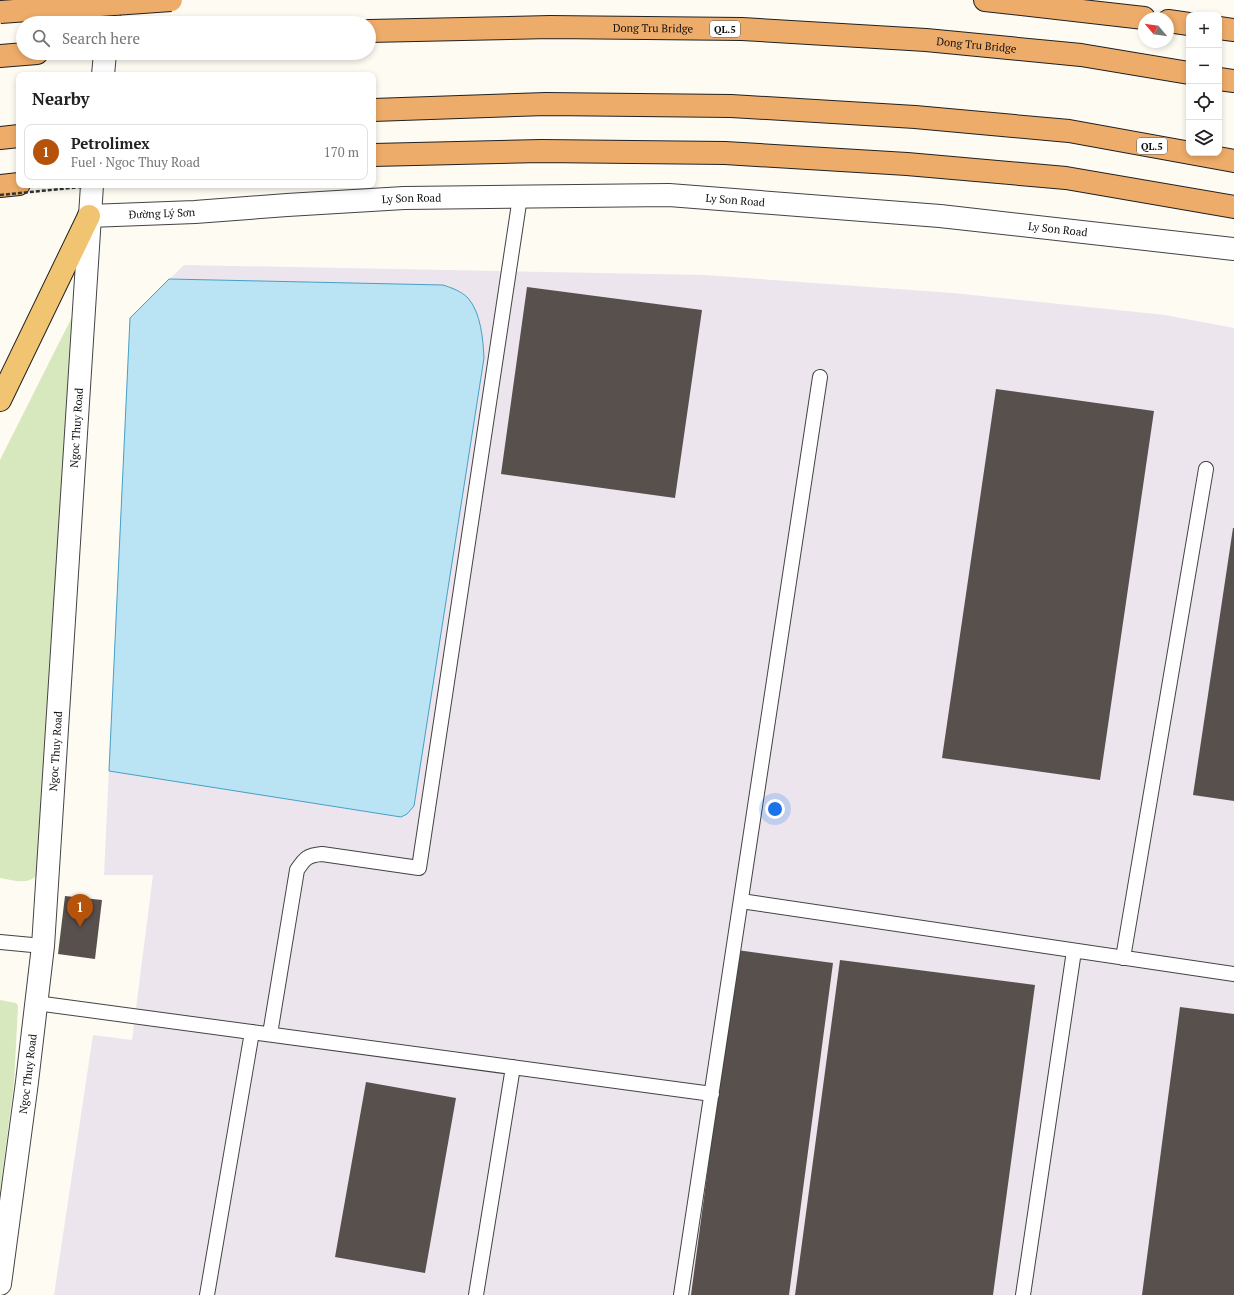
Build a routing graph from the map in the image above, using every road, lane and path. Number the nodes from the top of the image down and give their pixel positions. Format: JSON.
{"nodes":[{"id":1,"x":110,"y":0,"type":"edge"},
{"id":2,"x":170,"y":0,"type":"edge"},
{"id":3,"x":985,"y":0,"type":"edge"},
{"id":4,"x":0,"y":12,"type":"edge"},
{"id":5,"x":109,"y":16,"type":"edge"},
{"id":6,"x":1138,"y":17,"type":"edge"},
{"id":7,"x":1174,"y":22,"type":"edge"},
{"id":8,"x":1186,"y":24,"type":"edge"},
{"id":9,"x":1222,"y":28,"type":"edge"},
{"id":10,"x":1234,"y":30,"type":"edge"},
{"id":11,"x":376,"y":31,"type":"edge"},
{"id":12,"x":16,"y":55,"type":"edge"},
{"id":13,"x":0,"y":56,"type":"edge"},
{"id":14,"x":104,"y":60,"type":"edge"},
{"id":15,"x":103,"y":72,"type":"edge"},
{"id":16,"x":1186,"y":73,"type":"edge"},
{"id":17,"x":1222,"y":79,"type":"edge"},
{"id":18,"x":1234,"y":81,"type":"edge"},
{"id":19,"x":376,"y":110,"type":"edge"},
{"id":20,"x":16,"y":136,"type":"edge"},
{"id":21,"x":0,"y":138,"type":"edge"},
{"id":22,"x":376,"y":155,"type":"edge"},
{"id":23,"x":1234,"y":162,"type":"edge"},
{"id":24,"x":16,"y":184,"type":"edge"},
{"id":25,"x":0,"y":186,"type":"edge"},
{"id":26,"x":71,"y":188,"type":"edge"},
{"id":27,"x":92,"y":188,"type":"edge"},
{"id":28,"x":0,"y":195,"type":"edge"},
{"id":29,"x":520,"y":197,"type":"junction"},
{"id":30,"x":1234,"y":207,"type":"edge"},
{"id":31,"x":89,"y":216,"type":"junction"},
{"id":32,"x":1234,"y":248,"type":"edge"},
{"id":33,"x":820,"y":377,"type":"dead end"},
{"id":34,"x":0,"y":400,"type":"edge"},
{"id":35,"x":1206,"y":469,"type":"dead end"},
{"id":36,"x":741,"y":901,"type":"junction"},
{"id":37,"x":0,"y":942,"type":"edge"},
{"id":38,"x":43,"y":946,"type":"junction"},
{"id":39,"x":1074,"y":951,"type":"junction"},
{"id":40,"x":1123,"y":958,"type":"junction"},
{"id":41,"x":1234,"y":974,"type":"edge"},
{"id":42,"x":36,"y":1003,"type":"junction"},
{"id":43,"x":252,"y":1032,"type":"junction"},
{"id":44,"x":270,"y":1034,"type":"junction"},
{"id":45,"x":513,"y":1067,"type":"junction"},
{"id":46,"x":712,"y":1094,"type":"junction"},
{"id":47,"x":0,"y":1284,"type":"edge"},
{"id":48,"x":207,"y":1295,"type":"edge"},
{"id":49,"x":476,"y":1295,"type":"edge"},
{"id":50,"x":681,"y":1295,"type":"edge"},
{"id":51,"x":1023,"y":1295,"type":"edge"}],
"edges":[{"from":1,"to":5,"type":"street"},
{"from":2,"to":4,"type":"highway","bridge":true},
{"from":3,"to":6,"type":"highway"},
{"from":7,"to":8,"type":"highway"},
{"from":9,"to":10,"type":"highway"},
{"from":11,"to":16,"type":"highway","name":"Dong Tru Bridge","number":"QL.5"},
{"from":12,"to":13,"type":"highway"},
{"from":14,"to":15,"type":"street"},
{"from":17,"to":18,"type":"highway"},
{"from":19,"to":23,"type":"highway","number":"QL.5"},
{"from":20,"to":21,"type":"highway"},
{"from":22,"to":30,"type":"highway"},
{"from":24,"to":25,"type":"highway"},
{"from":26,"to":28,"type":"path","bridge":true},
{"from":27,"to":31,"type":"street","name":"Ngoc Thuy Road"},
{"from":29,"to":31,"type":"street","name":"Đường Lý Sơn"},
{"from":29,"to":32,"type":"street","name":"Ly Son Road"},
{"from":29,"to":44,"type":"lane"},
{"from":31,"to":34,"type":"main road"},
{"from":31,"to":38,"type":"street","name":"Ngoc Thuy Road"},
{"from":33,"to":36,"type":"lane"},
{"from":35,"to":40,"type":"lane"},
{"from":36,"to":39,"type":"lane"},
{"from":36,"to":46,"type":"lane"},
{"from":37,"to":38,"type":"lane"},
{"from":38,"to":42,"type":"street","name":"Ngoc Thuy Road"},
{"from":39,"to":40,"type":"lane"},
{"from":39,"to":51,"type":"lane"},
{"from":40,"to":41,"type":"lane"},
{"from":42,"to":43,"type":"lane"},
{"from":42,"to":47,"type":"street","name":"Ngoc Thuy Road"},
{"from":43,"to":44,"type":"lane"},
{"from":43,"to":48,"type":"lane"},
{"from":44,"to":45,"type":"lane"},
{"from":45,"to":46,"type":"lane"},
{"from":45,"to":49,"type":"lane"},
{"from":46,"to":50,"type":"lane"}]}
